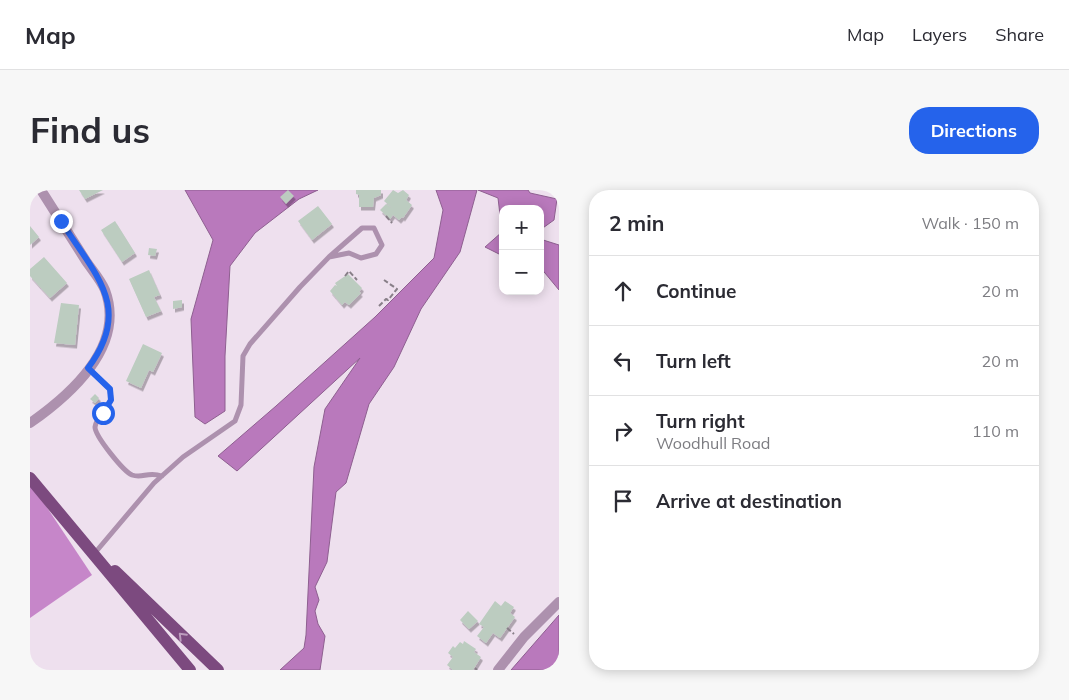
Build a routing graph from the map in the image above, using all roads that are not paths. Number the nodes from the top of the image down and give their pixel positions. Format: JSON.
{"nodes":[{"id":1,"x":41,"y":190,"type":"edge"},
{"id":2,"x":329,"y":257,"type":"junction"},
{"id":3,"x":88,"y":368,"type":"junction"},
{"id":4,"x":30,"y":424,"type":"edge"},
{"id":5,"x":162,"y":476,"type":"junction"},
{"id":6,"x":30,"y":478,"type":"edge"},
{"id":7,"x":93,"y":554,"type":"junction"},
{"id":8,"x":559,"y":602,"type":"edge"},
{"id":9,"x":190,"y":670,"type":"edge"},
{"id":10,"x":218,"y":670,"type":"edge"},
{"id":11,"x":498,"y":670,"type":"edge"}],
"edges":[{"from":1,"to":3,"type":"street"},
{"from":2,"to":2,"type":"lane"},
{"from":2,"to":5,"type":"lane"},
{"from":3,"to":4,"type":"street"},
{"from":3,"to":5,"type":"lane"},
{"from":5,"to":7,"type":"lane"},
{"from":6,"to":7,"type":"main road"},
{"from":7,"to":9,"type":"main road"},
{"from":10,"to":7,"type":"main road","one_way":true},
{"from":8,"to":11,"type":"street"}]}
